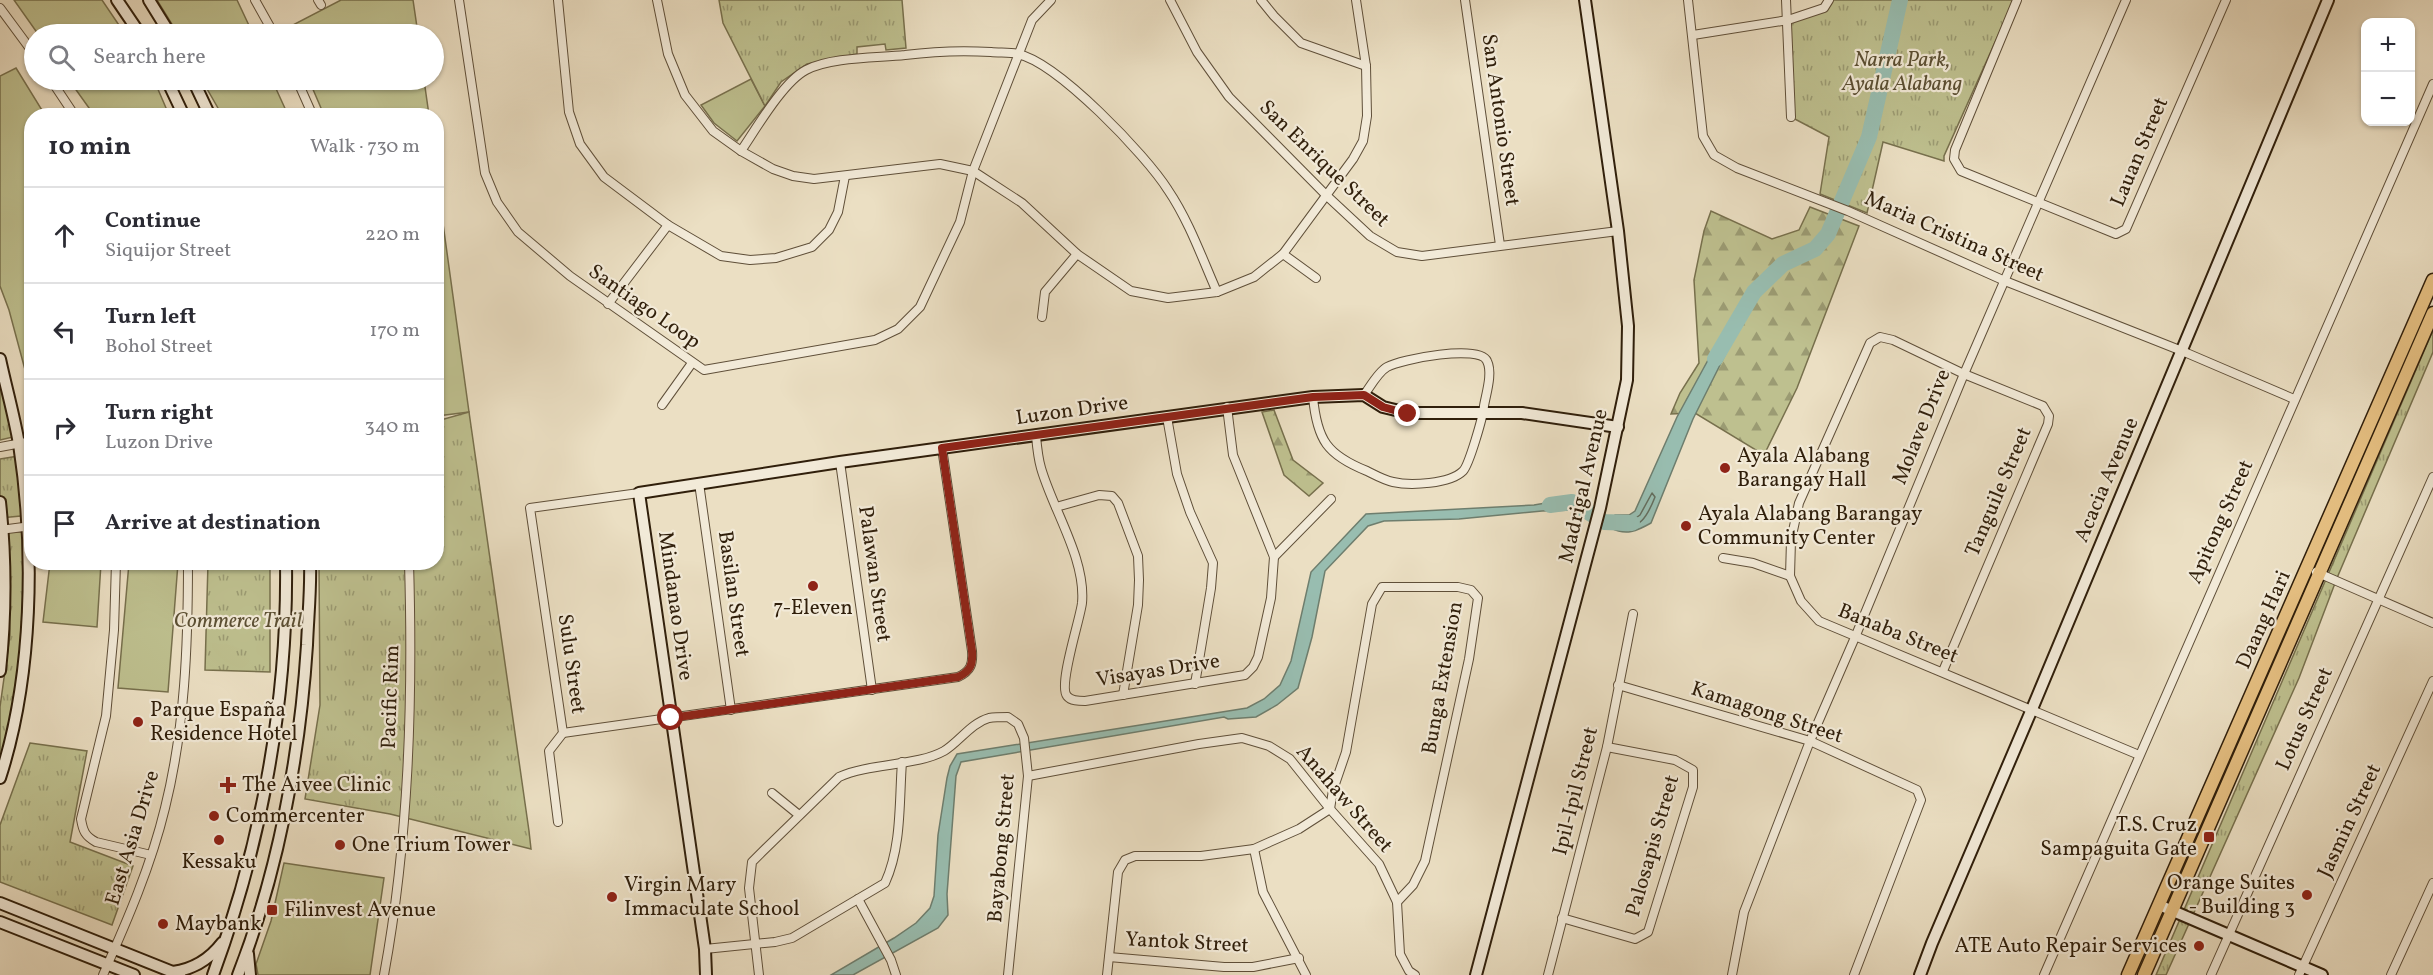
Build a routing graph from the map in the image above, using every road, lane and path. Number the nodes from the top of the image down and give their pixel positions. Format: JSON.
{"nodes":[{"id":1,"x":117,"y":0,"type":"edge"},
{"id":2,"x":149,"y":0,"type":"edge"},
{"id":3,"x":255,"y":0,"type":"edge"},
{"id":4,"x":459,"y":0,"type":"edge"},
{"id":5,"x":558,"y":0,"type":"edge"},
{"id":6,"x":657,"y":0,"type":"edge"},
{"id":7,"x":1051,"y":0,"type":"edge"},
{"id":8,"x":1170,"y":0,"type":"edge"},
{"id":9,"x":1262,"y":0,"type":"edge"},
{"id":10,"x":1356,"y":0,"type":"edge"},
{"id":11,"x":1465,"y":0,"type":"edge"},
{"id":12,"x":1585,"y":0,"type":"edge"},
{"id":13,"x":1688,"y":0,"type":"edge"},
{"id":14,"x":1786,"y":0,"type":"edge"},
{"id":15,"x":1829,"y":0,"type":"edge"},
{"id":16,"x":2017,"y":0,"type":"edge"},
{"id":17,"x":2126,"y":0,"type":"edge"},
{"id":18,"x":2226,"y":0,"type":"edge"},
{"id":19,"x":2328,"y":0,"type":"edge"},
{"id":20,"x":0,"y":8,"type":"edge"},
{"id":21,"x":1788,"y":20,"type":"junction"},
{"id":22,"x":133,"y":24,"type":"edge"},
{"id":23,"x":164,"y":24,"type":"edge"},
{"id":24,"x":268,"y":24,"type":"edge"},
{"id":25,"x":1693,"y":35,"type":"junction"},
{"id":26,"x":24,"y":40,"type":"edge"},
{"id":27,"x":1018,"y":54,"type":"junction"},
{"id":28,"x":1366,"y":66,"type":"junction"},
{"id":29,"x":2433,"y":84,"type":"edge"},
{"id":30,"x":58,"y":90,"type":"edge"},
{"id":31,"x":171,"y":90,"type":"edge"},
{"id":32,"x":198,"y":90,"type":"edge"},
{"id":33,"x":301,"y":90,"type":"edge"},
{"id":34,"x":70,"y":108,"type":"edge"},
{"id":35,"x":180,"y":108,"type":"edge"},
{"id":36,"x":206,"y":108,"type":"edge"},
{"id":37,"x":309,"y":108,"type":"edge"},
{"id":38,"x":1791,"y":117,"type":"dead end"},
{"id":39,"x":741,"y":151,"type":"junction"},
{"id":40,"x":972,"y":171,"type":"junction"},
{"id":41,"x":845,"y":176,"type":"junction"},
{"id":42,"x":1327,"y":196,"type":"junction"},
{"id":43,"x":2037,"y":201,"type":"junction"},
{"id":44,"x":668,"y":225,"type":"junction"},
{"id":45,"x":1618,"y":231,"type":"junction"},
{"id":46,"x":1500,"y":245,"type":"junction"},
{"id":47,"x":1077,"y":254,"type":"junction"},
{"id":48,"x":1283,"y":254,"type":"junction"},
{"id":49,"x":1316,"y":278,"type":"dead end"},
{"id":50,"x":2433,"y":280,"type":"edge"},
{"id":51,"x":2005,"y":281,"type":"junction"},
{"id":52,"x":1217,"y":292,"type":"junction"},
{"id":53,"x":608,"y":304,"type":"junction"},
{"id":54,"x":2433,"y":313,"type":"edge"},
{"id":55,"x":1042,"y":317,"type":"dead end"},
{"id":56,"x":2182,"y":351,"type":"junction"},
{"id":57,"x":0,"y":359,"type":"edge"},
{"id":58,"x":692,"y":363,"type":"junction"},
{"id":59,"x":1964,"y":374,"type":"junction"},
{"id":60,"x":1364,"y":395,"type":"junction"},
{"id":61,"x":1313,"y":397,"type":"junction"},
{"id":62,"x":2294,"y":399,"type":"junction"},
{"id":63,"x":662,"y":405,"type":"dead end"},
{"id":64,"x":1227,"y":407,"type":"junction"},
{"id":65,"x":1484,"y":413,"type":"junction"},
{"id":66,"x":1167,"y":417,"type":"junction"},
{"id":67,"x":1618,"y":427,"type":"junction"},
{"id":68,"x":1036,"y":436,"type":"junction"},
{"id":69,"x":24,"y":443,"type":"edge"},
{"id":70,"x":19,"y":444,"type":"junction"},
{"id":71,"x":0,"y":447,"type":"edge"},
{"id":72,"x":942,"y":448,"type":"junction"},
{"id":73,"x":840,"y":462,"type":"junction"},
{"id":74,"x":2433,"y":477,"type":"edge"},
{"id":75,"x":699,"y":483,"type":"junction"},
{"id":76,"x":24,"y":486,"type":"edge"},
{"id":77,"x":639,"y":493,"type":"junction"},
{"id":78,"x":1331,"y":499,"type":"dead end"},
{"id":79,"x":0,"y":501,"type":"edge"},
{"id":80,"x":1056,"y":507,"type":"junction"},
{"id":81,"x":530,"y":508,"type":"joint"},
{"id":82,"x":24,"y":528,"type":"edge"},
{"id":83,"x":2,"y":530,"type":"edge"},
{"id":84,"x":1274,"y":558,"type":"junction"},
{"id":85,"x":1723,"y":558,"type":"dead end"},
{"id":86,"x":28,"y":570,"type":"edge"},
{"id":87,"x":116,"y":570,"type":"edge"},
{"id":88,"x":188,"y":570,"type":"edge"},
{"id":89,"x":286,"y":570,"type":"edge"},
{"id":90,"x":309,"y":570,"type":"edge"},
{"id":91,"x":409,"y":570,"type":"edge"},
{"id":92,"x":2313,"y":571,"type":"junction"},
{"id":93,"x":1790,"y":576,"type":"junction"},
{"id":94,"x":2379,"y":599,"type":"junction"},
{"id":95,"x":1633,"y":614,"type":"dead end"},
{"id":96,"x":2433,"y":623,"type":"edge"},
{"id":97,"x":1856,"y":635,"type":"junction"},
{"id":98,"x":0,"y":671,"type":"edge"},
{"id":99,"x":1943,"y":671,"type":"junction"},
{"id":100,"x":2433,"y":681,"type":"edge"},
{"id":101,"x":1195,"y":684,"type":"junction"},
{"id":102,"x":1618,"y":685,"type":"junction"},
{"id":103,"x":872,"y":690,"type":"junction"},
{"id":104,"x":1123,"y":695,"type":"junction"},
{"id":105,"x":2032,"y":709,"type":"junction"},
{"id":106,"x":730,"y":711,"type":"junction"},
{"id":107,"x":671,"y":718,"type":"junction"},
{"id":108,"x":563,"y":734,"type":"junction"},
{"id":109,"x":1810,"y":741,"type":"junction"},
{"id":110,"x":1607,"y":747,"type":"junction"},
{"id":111,"x":2139,"y":754,"type":"junction"},
{"id":112,"x":902,"y":762,"type":"junction"},
{"id":113,"x":1028,"y":776,"type":"junction"},
{"id":114,"x":0,"y":778,"type":"edge"},
{"id":115,"x":772,"y":793,"type":"dead end"},
{"id":116,"x":1330,"y":809,"type":"junction"},
{"id":117,"x":799,"y":815,"type":"junction"},
{"id":118,"x":558,"y":822,"type":"dead end"},
{"id":119,"x":1254,"y":849,"type":"junction"},
{"id":120,"x":151,"y":855,"type":"junction"},
{"id":121,"x":2433,"y":883,"type":"edge"},
{"id":122,"x":858,"y":899,"type":"junction"},
{"id":123,"x":1397,"y":902,"type":"junction"},
{"id":124,"x":0,"y":903,"type":"edge"},
{"id":125,"x":2159,"y":905,"type":"junction"},
{"id":126,"x":2172,"y":910,"type":"junction"},
{"id":127,"x":1562,"y":918,"type":"junction"},
{"id":128,"x":0,"y":922,"type":"edge"},
{"id":129,"x":228,"y":933,"type":"junction"},
{"id":130,"x":2229,"y":934,"type":"junction"},
{"id":131,"x":755,"y":943,"type":"junction"},
{"id":132,"x":249,"y":947,"type":"junction"},
{"id":133,"x":115,"y":948,"type":"junction"},
{"id":134,"x":705,"y":949,"type":"junction"},
{"id":135,"x":1109,"y":957,"type":"junction"},
{"id":136,"x":1299,"y":958,"type":"junction"},
{"id":137,"x":105,"y":970,"type":"edge"},
{"id":138,"x":2301,"y":971,"type":"edge"},
{"id":139,"x":176,"y":973,"type":"edge"},
{"id":140,"x":1477,"y":974,"type":"edge"},
{"id":141,"x":134,"y":975,"type":"edge"},
{"id":142,"x":213,"y":975,"type":"edge"},
{"id":143,"x":238,"y":975,"type":"edge"},
{"id":144,"x":250,"y":975,"type":"edge"},
{"id":145,"x":384,"y":975,"type":"edge"},
{"id":146,"x":706,"y":975,"type":"edge"},
{"id":147,"x":759,"y":975,"type":"edge"},
{"id":148,"x":896,"y":975,"type":"edge"},
{"id":149,"x":1008,"y":975,"type":"edge"},
{"id":150,"x":1107,"y":975,"type":"edge"},
{"id":151,"x":1306,"y":975,"type":"edge"},
{"id":152,"x":1415,"y":975,"type":"edge"},
{"id":153,"x":1548,"y":975,"type":"edge"},
{"id":154,"x":1732,"y":975,"type":"edge"},
{"id":155,"x":1854,"y":975,"type":"edge"},
{"id":156,"x":1920,"y":975,"type":"edge"},
{"id":157,"x":2044,"y":975,"type":"edge"},
{"id":158,"x":2128,"y":975,"type":"edge"},
{"id":159,"x":2144,"y":975,"type":"edge"},
{"id":160,"x":2211,"y":975,"type":"edge"},
{"id":161,"x":2322,"y":975,"type":"edge"},
{"id":162,"x":2391,"y":975,"type":"edge"}],
"edges":[{"from":1,"to":22,"type":"street"},
{"from":2,"to":23,"type":"street"},
{"from":3,"to":24,"type":"street"},
{"from":4,"to":53,"type":"street","name":"Santiago Loop"},
{"from":5,"to":44,"type":"street"},
{"from":6,"to":39,"type":"street"},
{"from":7,"to":27,"type":"street","name":"Santiago Loop"},
{"from":8,"to":42,"type":"street","name":"San Enrique Street"},
{"from":9,"to":28,"type":"street"},
{"from":10,"to":28,"type":"street"},
{"from":11,"to":46,"type":"street","name":"San Antonio Street"},
{"from":12,"to":45,"type":"street","name":"Madrigal Avenue"},
{"from":13,"to":25,"type":"street","name":"Maria Cristina Street"},
{"from":14,"to":21,"type":"street"},
{"from":15,"to":21,"type":"street"},
{"from":16,"to":43,"type":"street","name":"Lauan Street"},
{"from":17,"to":43,"type":"street","name":"Molave Drive"},
{"from":18,"to":43,"type":"street","name":"Lauan Street"},
{"from":19,"to":56,"type":"street","name":"Acacia Avenue"},
{"from":20,"to":26,"type":"street"},
{"from":21,"to":25,"type":"street"},
{"from":21,"to":38,"type":"street"},
{"from":25,"to":51,"type":"street","name":"Maria Cristina Street"},
{"from":27,"to":39,"type":"street"},
{"from":27,"to":40,"type":"street","name":"Santiago Loop"},
{"from":27,"to":52,"type":"street"},
{"from":28,"to":42,"type":"street"},
{"from":29,"to":62,"type":"street","name":"Apitong Street"},
{"from":30,"to":34,"type":"street"},
{"from":31,"to":35,"type":"street"},
{"from":32,"to":36,"type":"street"},
{"from":33,"to":37,"type":"street"},
{"from":39,"to":41,"type":"street"},
{"from":40,"to":41,"type":"street"},
{"from":40,"to":47,"type":"street"},
{"from":40,"to":58,"type":"street","name":"Santiago Loop"},
{"from":41,"to":44,"type":"street"},
{"from":42,"to":46,"type":"street","name":"San Enrique Street"},
{"from":42,"to":48,"type":"street"},
{"from":43,"to":51,"type":"street","name":"Molave Drive"},
{"from":44,"to":53,"type":"street"},
{"from":45,"to":46,"type":"street","name":"San Enrique Street"},
{"from":45,"to":67,"type":"street","name":"Madrigal Avenue"},
{"from":47,"to":52,"type":"street"},
{"from":47,"to":55,"type":"street"},
{"from":48,"to":49,"type":"street"},
{"from":48,"to":52,"type":"street"},
{"from":50,"to":92,"type":"main road","name":"Daang Hari"},
{"from":51,"to":56,"type":"street","name":"Maria Cristina Street"},
{"from":51,"to":59,"type":"street","name":"Molave Drive"},
{"from":53,"to":58,"type":"street","name":"Santiago Loop"},
{"from":54,"to":92,"type":"main road","name":"Daang Hari"},
{"from":56,"to":62,"type":"street","name":"Maria Cristina Street"},
{"from":56,"to":105,"type":"street","name":"Acacia Avenue"},
{"from":57,"to":70,"type":"street"},
{"from":58,"to":63,"type":"street"},
{"from":59,"to":93,"type":"street","name":"Banaba Street"},
{"from":59,"to":97,"type":"street","name":"Molave Drive"},
{"from":59,"to":99,"type":"street","name":"Tanguile Street"},
{"from":60,"to":61,"type":"street","name":"Luzon Drive"},
{"from":60,"to":65,"type":"street"},
{"from":60,"to":65,"type":"street"},
{"from":61,"to":64,"type":"street","name":"Luzon Drive"},
{"from":61,"to":65,"type":"street"},
{"from":62,"to":111,"type":"street","name":"Apitong Street"},
{"from":64,"to":66,"type":"street","name":"Luzon Drive"},
{"from":64,"to":84,"type":"street","name":"Visayas Drive"},
{"from":65,"to":67,"type":"street"},
{"from":66,"to":68,"type":"street","name":"Luzon Drive"},
{"from":66,"to":101,"type":"street"},
{"from":67,"to":140,"type":"street","name":"Madrigal Avenue"},
{"from":68,"to":72,"type":"street","name":"Luzon Drive"},
{"from":68,"to":80,"type":"street","name":"Visayas Drive"},
{"from":69,"to":70,"type":"street"},
{"from":70,"to":71,"type":"street"},
{"from":70,"to":76,"type":"street"},
{"from":72,"to":73,"type":"street","name":"Luzon Drive"},
{"from":72,"to":103,"type":"street"},
{"from":73,"to":75,"type":"street","name":"Luzon Drive"},
{"from":73,"to":103,"type":"street","name":"Palawan Street"},
{"from":74,"to":94,"type":"street","name":"Lotus Street"},
{"from":75,"to":77,"type":"street","name":"Luzon Drive"},
{"from":75,"to":106,"type":"street","name":"Basilan Street"},
{"from":77,"to":81,"type":"street","name":"Luzon Drive"},
{"from":77,"to":107,"type":"street","name":"Mindanao Drive"},
{"from":78,"to":84,"type":"street"},
{"from":79,"to":83,"type":"street"},
{"from":80,"to":104,"type":"street","name":"Visayas Drive"},
{"from":80,"to":104,"type":"street"},
{"from":81,"to":108,"type":"street","name":"Sulu Street"},
{"from":82,"to":83,"type":"street"},
{"from":83,"to":98,"type":"street"},
{"from":84,"to":101,"type":"street","name":"Visayas Drive"},
{"from":85,"to":93,"type":"street"},
{"from":86,"to":114,"type":"street"},
{"from":87,"to":120,"type":"street"},
{"from":88,"to":120,"type":"street","name":"East Asia Drive"},
{"from":89,"to":129,"type":"street"},
{"from":90,"to":132,"type":"street"},
{"from":91,"to":145,"type":"street","name":"Pacific Rim"},
{"from":92,"to":94,"type":"street"},
{"from":92,"to":125,"type":"main road","name":"Daang Hari"},
{"from":92,"to":126,"type":"main road","name":"Daang Hari"},
{"from":93,"to":97,"type":"street","name":"Banaba Street"},
{"from":94,"to":96,"type":"street"},
{"from":94,"to":130,"type":"street","name":"Lotus Street"},
{"from":95,"to":102,"type":"street","name":"Ipil-Ipil Street"},
{"from":97,"to":99,"type":"street","name":"Banaba Street"},
{"from":97,"to":109,"type":"street","name":"Molave Drive"},
{"from":99,"to":105,"type":"street","name":"Banaba Street"},
{"from":100,"to":138,"type":"street","name":"Jasmin Street"},
{"from":101,"to":104,"type":"street","name":"Visayas Drive"},
{"from":102,"to":109,"type":"street","name":"Kamagong Street"},
{"from":102,"to":110,"type":"street","name":"Ipil-Ipil Street"},
{"from":103,"to":106,"type":"street"},
{"from":105,"to":111,"type":"street","name":"Banaba Street"},
{"from":105,"to":156,"type":"street","name":"Acacia Avenue"},
{"from":106,"to":107,"type":"street"},
{"from":107,"to":108,"type":"street"},
{"from":107,"to":134,"type":"street","name":"Mindanao Drive"},
{"from":108,"to":118,"type":"street","name":"Sulu Street"},
{"from":109,"to":154,"type":"street","name":"Molave Drive"},
{"from":109,"to":155,"type":"street","name":"Kamagong Street"},
{"from":110,"to":127,"type":"street","name":"Ipil-Ipil Street"},
{"from":110,"to":127,"type":"street","name":"Palosapis Street"},
{"from":111,"to":157,"type":"street","name":"Apitong Street"},
{"from":112,"to":113,"type":"street","name":"Bayabong Street"},
{"from":112,"to":117,"type":"street","name":"Bayabong Street"},
{"from":112,"to":122,"type":"street"},
{"from":113,"to":116,"type":"street","name":"Anahaw Street"},
{"from":113,"to":149,"type":"street","name":"Bayabong Street"},
{"from":115,"to":117,"type":"street"},
{"from":116,"to":119,"type":"street"},
{"from":116,"to":123,"type":"street","name":"Anahaw Street"},
{"from":116,"to":123,"type":"street","name":"Bunga Extension"},
{"from":117,"to":131,"type":"street","name":"Bayabong Street"},
{"from":119,"to":135,"type":"street"},
{"from":119,"to":136,"type":"street"},
{"from":120,"to":133,"type":"street","name":"East Asia Drive"},
{"from":121,"to":162,"type":"street"},
{"from":122,"to":131,"type":"street"},
{"from":122,"to":148,"type":"street"},
{"from":123,"to":152,"type":"street","name":"Anahaw Street"},
{"from":124,"to":133,"type":"street"},
{"from":125,"to":126,"type":"street"},
{"from":125,"to":158,"type":"main road","name":"Daang Hari"},
{"from":126,"to":130,"type":"street"},
{"from":126,"to":159,"type":"main road","name":"Daang Hari"},
{"from":127,"to":153,"type":"street","name":"Ipil-Ipil Street"},
{"from":128,"to":137,"type":"street"},
{"from":129,"to":139,"type":"street"},
{"from":129,"to":142,"type":"street"},
{"from":130,"to":138,"type":"street"},
{"from":130,"to":160,"type":"street","name":"Lotus Street"},
{"from":131,"to":134,"type":"street"},
{"from":131,"to":147,"type":"street","name":"Bayabong Street"},
{"from":132,"to":143,"type":"street"},
{"from":132,"to":144,"type":"street"},
{"from":133,"to":137,"type":"street","name":"East Asia Drive"},
{"from":133,"to":139,"type":"street"},
{"from":134,"to":146,"type":"street","name":"Mindanao Drive"},
{"from":135,"to":136,"type":"street","name":"Yantok Street"},
{"from":135,"to":150,"type":"street"},
{"from":136,"to":151,"type":"street"},
{"from":137,"to":141,"type":"street"},
{"from":138,"to":161,"type":"street"}]}
